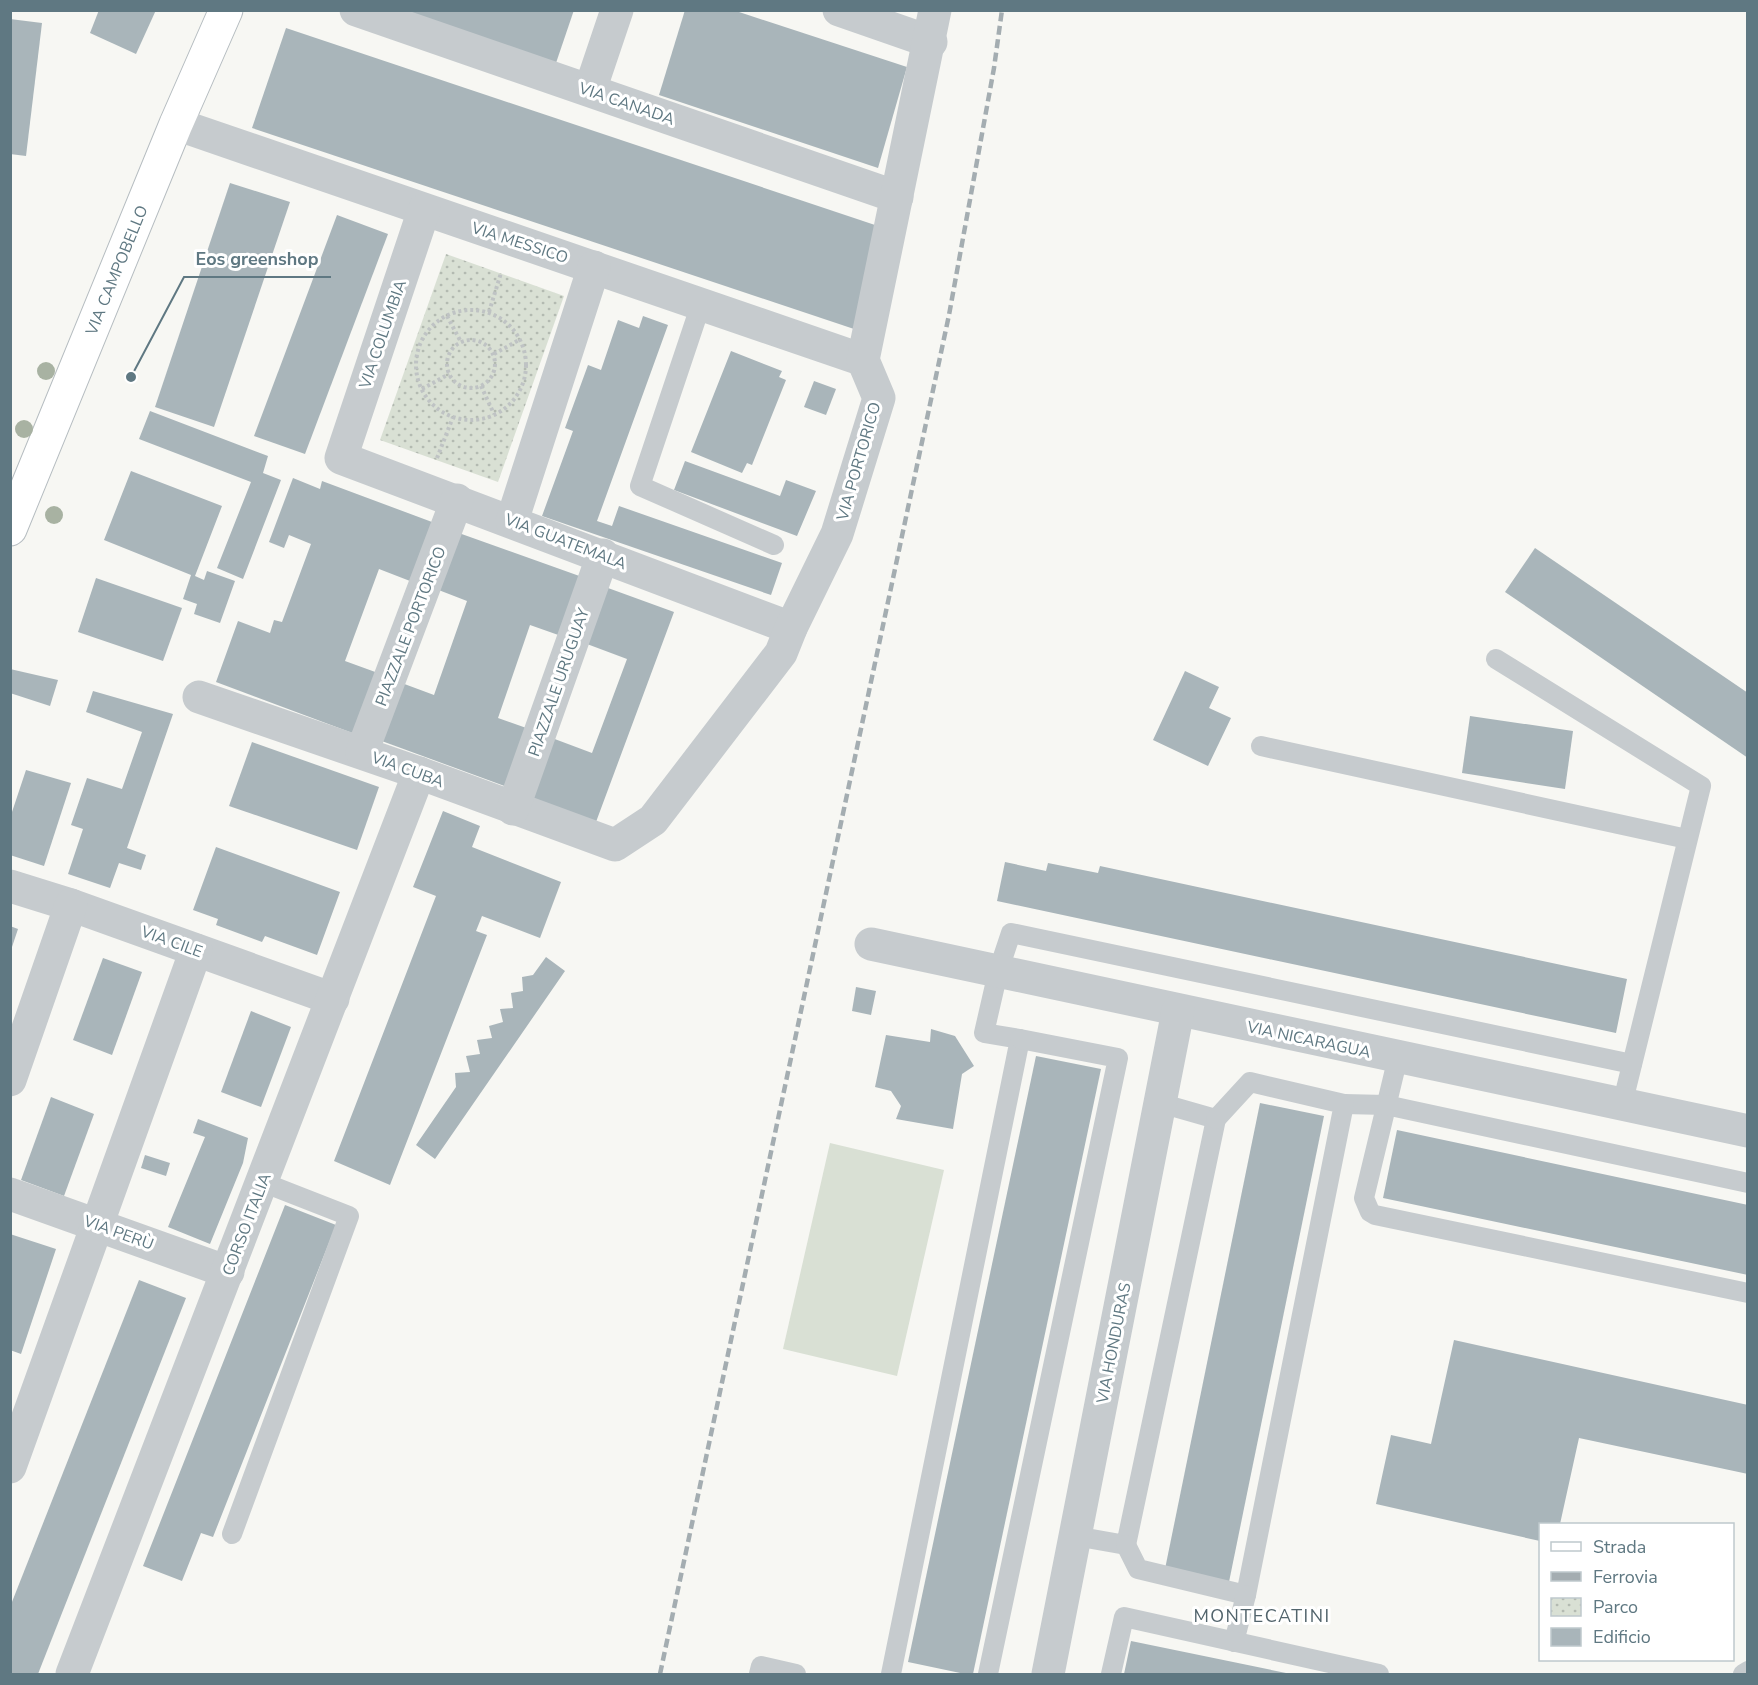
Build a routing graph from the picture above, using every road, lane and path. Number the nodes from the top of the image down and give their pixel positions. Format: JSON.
{"nodes":[{"id":1,"x":226,"y":10,"type":"edge"},
{"id":2,"x":356,"y":10,"type":"edge"},
{"id":3,"x":617,"y":10,"type":"edge"},
{"id":4,"x":839,"y":10,"type":"edge"},
{"id":5,"x":933,"y":26,"type":"edge"},
{"id":6,"x":590,"y":90,"type":"junction"},
{"id":7,"x":176,"y":124,"type":"junction"},
{"id":8,"x":897,"y":197,"type":"junction"},
{"id":9,"x":424,"y":210,"type":"junction"},
{"id":10,"x":512,"y":239,"type":"junction"},
{"id":11,"x":594,"y":267,"type":"junction"},
{"id":12,"x":700,"y":304,"type":"junction"},
{"id":13,"x":489,"y":312,"type":"junction"},
{"id":14,"x":447,"y":316,"type":"junction"},
{"id":15,"x":519,"y":340,"type":"junction"},
{"id":16,"x":461,"y":342,"type":"junction"},
{"id":17,"x":494,"y":354,"type":"junction"},
{"id":18,"x":863,"y":360,"type":"junction"},
{"id":19,"x":449,"y":374,"type":"junction"},
{"id":20,"x":481,"y":386,"type":"junction"},
{"id":21,"x":422,"y":389,"type":"junction"},
{"id":22,"x":494,"y":414,"type":"junction"},
{"id":23,"x":453,"y":417,"type":"junction"},
{"id":24,"x":341,"y":458,"type":"joint"},
{"id":25,"x":426,"y":490,"type":"junction"},
{"id":26,"x":458,"y":500,"type":"junction"},
{"id":27,"x":512,"y":521,"type":"junction"},
{"id":28,"x":10,"y":529,"type":"edge"},
{"id":29,"x":774,"y":545,"type":"dead end"},
{"id":30,"x":603,"y":555,"type":"junction"},
{"id":31,"x":790,"y":628,"type":"junction"},
{"id":32,"x":1496,"y":659,"type":"dead end"},
{"id":33,"x":200,"y":697,"type":"dead end"},
{"id":34,"x":1261,"y":746,"type":"dead end"},
{"id":35,"x":362,"y":752,"type":"junction"},
{"id":36,"x":419,"y":773,"type":"junction"},
{"id":37,"x":513,"y":809,"type":"junction"},
{"id":38,"x":1688,"y":839,"type":"junction"},
{"id":39,"x":615,"y":845,"type":"joint"},
{"id":40,"x":10,"y":886,"type":"edge"},
{"id":41,"x":71,"y":905,"type":"junction"},
{"id":42,"x":871,"y":944,"type":"dead end"},
{"id":43,"x":196,"y":950,"type":"junction"},
{"id":44,"x":998,"y":972,"type":"junction"},
{"id":45,"x":333,"y":999,"type":"junction"},
{"id":46,"x":1178,"y":1011,"type":"junction"},
{"id":47,"x":1020,"y":1039,"type":"junction"},
{"id":48,"x":1398,"y":1058,"type":"junction"},
{"id":49,"x":1632,"y":1064,"type":"junction"},
{"id":50,"x":10,"y":1080,"type":"edge"},
{"id":51,"x":1160,"y":1103,"type":"junction"},
{"id":52,"x":1344,"y":1104,"type":"junction"},
{"id":53,"x":1622,"y":1105,"type":"junction"},
{"id":54,"x":1386,"y":1106,"type":"junction"},
{"id":55,"x":1216,"y":1119,"type":"junction"},
{"id":56,"x":1748,"y":1131,"type":"edge"},
{"id":57,"x":262,"y":1182,"type":"junction"},
{"id":58,"x":1748,"y":1183,"type":"edge"},
{"id":59,"x":10,"y":1194,"type":"edge"},
{"id":60,"x":98,"y":1224,"type":"junction"},
{"id":61,"x":228,"y":1272,"type":"junction"},
{"id":62,"x":1748,"y":1293,"type":"edge"},
{"id":63,"x":10,"y":1467,"type":"edge"},
{"id":64,"x":232,"y":1534,"type":"dead end"},
{"id":65,"x":1075,"y":1536,"type":"junction"},
{"id":66,"x":1126,"y":1545,"type":"junction"},
{"id":67,"x":1246,"y":1595,"type":"junction"},
{"id":68,"x":1234,"y":1642,"type":"junction"},
{"id":69,"x":1748,"y":1671,"type":"edge"},
{"id":70,"x":72,"y":1674,"type":"edge"},
{"id":71,"x":759,"y":1674,"type":"edge"},
{"id":72,"x":796,"y":1674,"type":"edge"},
{"id":73,"x":891,"y":1674,"type":"edge"},
{"id":74,"x":988,"y":1674,"type":"edge"},
{"id":75,"x":1048,"y":1674,"type":"edge"},
{"id":76,"x":1111,"y":1674,"type":"edge"},
{"id":77,"x":1378,"y":1674,"type":"edge"},
{"id":78,"x":1743,"y":1674,"type":"edge"}],
"edges":[{"from":1,"to":7,"type":"main road","name":"VIA CAMPOBELLO"},
{"from":2,"to":6,"type":"street","name":"VIA CANADA"},
{"from":3,"to":6,"type":"street"},
{"from":4,"to":5,"type":"street"},
{"from":5,"to":8,"type":"street"},
{"from":6,"to":8,"type":"street","name":"VIA CANADA"},
{"from":7,"to":9,"type":"street","name":"VIA MESSICO"},
{"from":7,"to":28,"type":"main road","name":"VIA CAMPOBELLO"},
{"from":8,"to":18,"type":"street"},
{"from":9,"to":10,"type":"street","name":"VIA MESSICO"},
{"from":9,"to":24,"type":"street","name":"VIA COLUMBIA"},
{"from":10,"to":11,"type":"street","name":"VIA MESSICO"},
{"from":10,"to":13,"type":"path"},
{"from":11,"to":12,"type":"street","name":"VIA MESSICO"},
{"from":11,"to":27,"type":"street"},
{"from":12,"to":18,"type":"street","name":"VIA MESSICO"},
{"from":12,"to":29,"type":"lane"},
{"from":13,"to":14,"type":"path"},
{"from":13,"to":15,"type":"path"},
{"from":14,"to":16,"type":"path"},
{"from":14,"to":21,"type":"path"},
{"from":15,"to":17,"type":"path"},
{"from":15,"to":22,"type":"path"},
{"from":16,"to":17,"type":"path"},
{"from":16,"to":19,"type":"path"},
{"from":17,"to":20,"type":"path"},
{"from":18,"to":31,"type":"street","name":"VIA PORTORICO"},
{"from":19,"to":20,"type":"path"},
{"from":19,"to":21,"type":"path"},
{"from":20,"to":22,"type":"path"},
{"from":21,"to":23,"type":"path"},
{"from":22,"to":23,"type":"path"},
{"from":23,"to":25,"type":"path"},
{"from":24,"to":25,"type":"street","name":"VIA GUATEMALA"},
{"from":25,"to":26,"type":"street","name":"VIA GUATEMALA"},
{"from":26,"to":27,"type":"street","name":"VIA GUATEMALA"},
{"from":26,"to":35,"type":"street","name":"PIAZZALE PORTORICO"},
{"from":27,"to":30,"type":"street","name":"VIA GUATEMALA"},
{"from":30,"to":31,"type":"street","name":"VIA GUATEMALA"},
{"from":30,"to":37,"type":"street","name":"PIAZZALE URUGUAY"},
{"from":31,"to":39,"type":"street","name":"VIA PORTORICO"},
{"from":32,"to":38,"type":"lane"},
{"from":33,"to":35,"type":"street","name":"VIA CUBA"},
{"from":34,"to":38,"type":"lane"},
{"from":35,"to":36,"type":"street","name":"VIA CUBA"},
{"from":36,"to":37,"type":"street","name":"VIA CUBA"},
{"from":36,"to":45,"type":"street","name":"CORSO ITALIA"},
{"from":37,"to":39,"type":"street","name":"VIA CUBA"},
{"from":38,"to":49,"type":"lane"},
{"from":40,"to":41,"type":"street","name":"VIA CILE"},
{"from":41,"to":43,"type":"street","name":"VIA CILE"},
{"from":41,"to":50,"type":"street"},
{"from":42,"to":44,"type":"street","name":"VIA NICARAGUA"},
{"from":43,"to":45,"type":"street","name":"VIA CILE"},
{"from":43,"to":60,"type":"street"},
{"from":44,"to":46,"type":"street","name":"VIA NICARAGUA"},
{"from":44,"to":47,"type":"lane"},
{"from":44,"to":49,"type":"lane"},
{"from":45,"to":57,"type":"street","name":"CORSO ITALIA"},
{"from":46,"to":48,"type":"street","name":"VIA NICARAGUA"},
{"from":46,"to":51,"type":"street","name":"VIA HONDURAS"},
{"from":47,"to":73,"type":"lane"},
{"from":47,"to":74,"type":"lane"},
{"from":48,"to":53,"type":"street","name":"VIA NICARAGUA"},
{"from":48,"to":54,"type":"lane"},
{"from":49,"to":53,"type":"lane"},
{"from":51,"to":55,"type":"lane"},
{"from":51,"to":65,"type":"street","name":"VIA HONDURAS"},
{"from":52,"to":54,"type":"lane"},
{"from":52,"to":55,"type":"lane"},
{"from":52,"to":67,"type":"lane"},
{"from":53,"to":56,"type":"street","name":"VIA NICARAGUA"},
{"from":54,"to":58,"type":"lane"},
{"from":54,"to":62,"type":"lane"},
{"from":55,"to":66,"type":"lane"},
{"from":57,"to":61,"type":"street","name":"CORSO ITALIA"},
{"from":57,"to":64,"type":"lane"},
{"from":59,"to":60,"type":"street","name":"VIA PERÙ"},
{"from":60,"to":61,"type":"street","name":"VIA PERÙ"},
{"from":60,"to":63,"type":"street"},
{"from":61,"to":70,"type":"street","name":"CORSO ITALIA"},
{"from":65,"to":66,"type":"lane"},
{"from":65,"to":75,"type":"street","name":"VIA HONDURAS"},
{"from":66,"to":67,"type":"lane"},
{"from":67,"to":68,"type":"lane"},
{"from":68,"to":76,"type":"lane"},
{"from":68,"to":77,"type":"lane"},
{"from":69,"to":78,"type":"lane"},
{"from":71,"to":72,"type":"lane"}]}
